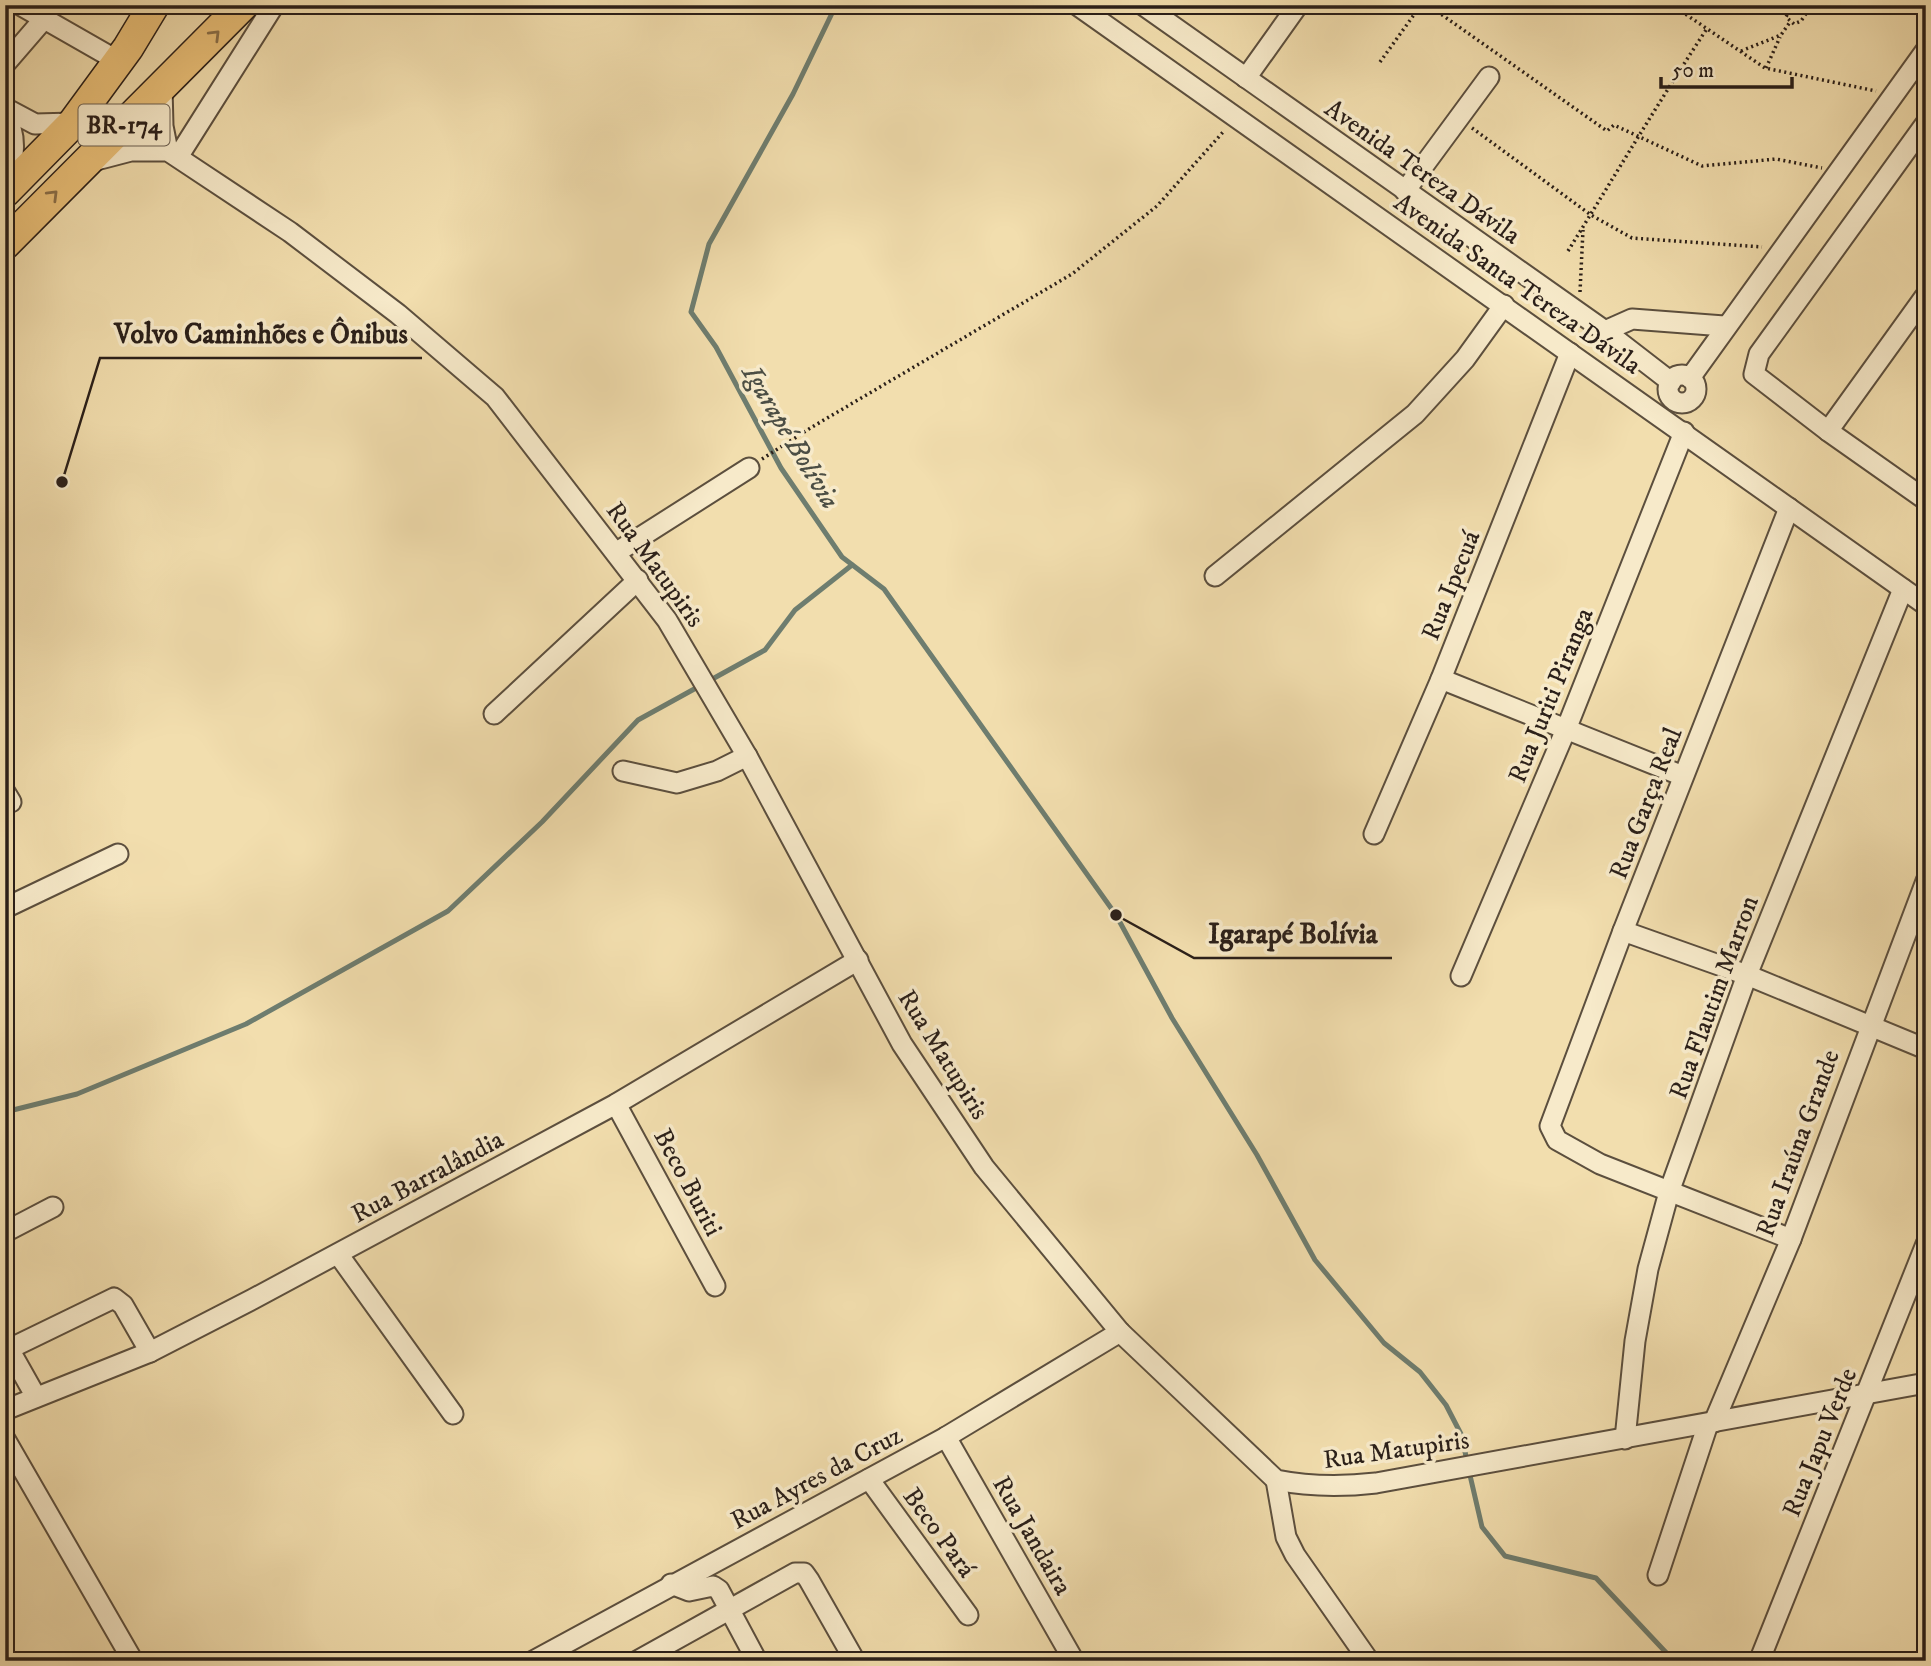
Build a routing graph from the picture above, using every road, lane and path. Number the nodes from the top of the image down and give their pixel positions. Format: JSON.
{"nodes":[{"id":1,"x":20,"y":5,"type":"edge"},
{"id":2,"x":154,"y":5,"type":"edge"},
{"id":3,"x":243,"y":5,"type":"edge"},
{"id":4,"x":274,"y":5,"type":"edge"},
{"id":5,"x":1077,"y":5,"type":"edge"},
{"id":6,"x":1143,"y":5,"type":"edge"},
{"id":7,"x":1298,"y":5,"type":"edge"},
{"id":8,"x":1421,"y":5,"type":"edge"},
{"id":9,"x":1428,"y":5,"type":"edge"},
{"id":10,"x":1672,"y":5,"type":"edge"},
{"id":11,"x":1792,"y":5,"type":"edge"},
{"id":12,"x":1812,"y":5,"type":"edge"},
{"id":13,"x":43,"y":20,"type":"junction"},
{"id":14,"x":1790,"y":22,"type":"junction"},
{"id":15,"x":1706,"y":30,"type":"junction"},
{"id":16,"x":1781,"y":35,"type":"junction"},
{"id":17,"x":1926,"y":50,"type":"edge"},
{"id":18,"x":1741,"y":51,"type":"junction"},
{"id":19,"x":118,"y":61,"type":"junction"},
{"id":20,"x":1380,"y":62,"type":"dead end"},
{"id":21,"x":5,"y":64,"type":"edge"},
{"id":22,"x":1765,"y":68,"type":"junction"},
{"id":23,"x":1489,"y":77,"type":"dead end"},
{"id":24,"x":1246,"y":78,"type":"junction"},
{"id":25,"x":162,"y":88,"type":"junction"},
{"id":26,"x":1893,"y":95,"type":"junction"},
{"id":27,"x":5,"y":108,"type":"edge"},
{"id":28,"x":5,"y":116,"type":"edge"},
{"id":29,"x":1237,"y":116,"type":"junction"},
{"id":30,"x":1459,"y":118,"type":"junction"},
{"id":31,"x":73,"y":123,"type":"junction"},
{"id":32,"x":1926,"y":123,"type":"edge"},
{"id":33,"x":1638,"y":136,"type":"junction"},
{"id":34,"x":173,"y":154,"type":"junction"},
{"id":35,"x":85,"y":163,"type":"junction"},
{"id":36,"x":1837,"y":171,"type":"junction"},
{"id":37,"x":5,"y":191,"type":"edge"},
{"id":38,"x":1405,"y":191,"type":"junction"},
{"id":39,"x":1591,"y":215,"type":"junction"},
{"id":40,"x":1583,"y":228,"type":"junction"},
{"id":41,"x":5,"y":244,"type":"edge"},
{"id":42,"x":1781,"y":248,"type":"junction"},
{"id":43,"x":1568,"y":251,"type":"dead end"},
{"id":44,"x":1925,"y":299,"type":"edge"},
{"id":45,"x":1504,"y":305,"type":"junction"},
{"id":46,"x":1579,"y":314,"type":"junction"},
{"id":47,"x":1724,"y":326,"type":"junction"},
{"id":48,"x":1605,"y":331,"type":"junction"},
{"id":49,"x":1570,"y":353,"type":"junction"},
{"id":50,"x":1828,"y":431,"type":"junction"},
{"id":51,"x":1684,"y":432,"type":"junction"},
{"id":52,"x":749,"y":468,"type":"joint"},
{"id":53,"x":1926,"y":500,"type":"edge"},
{"id":54,"x":1789,"y":508,"type":"junction"},
{"id":55,"x":618,"y":552,"type":"junction"},
{"id":56,"x":1215,"y":576,"type":"dead end"},
{"id":57,"x":638,"y":580,"type":"junction"},
{"id":58,"x":1903,"y":589,"type":"junction"},
{"id":59,"x":1926,"y":606,"type":"edge"},
{"id":60,"x":1441,"y":679,"type":"junction"},
{"id":61,"x":494,"y":714,"type":"dead end"},
{"id":62,"x":1567,"y":727,"type":"junction"},
{"id":63,"x":747,"y":756,"type":"junction"},
{"id":64,"x":623,"y":771,"type":"dead end"},
{"id":65,"x":1684,"y":776,"type":"junction"},
{"id":66,"x":1374,"y":834,"type":"dead end"},
{"id":67,"x":118,"y":854,"type":"dead end"},
{"id":68,"x":1926,"y":881,"type":"edge"},
{"id":69,"x":5,"y":908,"type":"edge"},
{"id":70,"x":1623,"y":931,"type":"junction"},
{"id":71,"x":858,"y":960,"type":"junction"},
{"id":72,"x":1747,"y":975,"type":"junction"},
{"id":73,"x":1461,"y":976,"type":"dead end"},
{"id":74,"x":1870,"y":1024,"type":"junction"},
{"id":75,"x":1926,"y":1049,"type":"edge"},
{"id":76,"x":616,"y":1104,"type":"junction"},
{"id":77,"x":1669,"y":1192,"type":"junction"},
{"id":78,"x":53,"y":1207,"type":"dead end"},
{"id":79,"x":5,"y":1233,"type":"edge"},
{"id":80,"x":1791,"y":1239,"type":"junction"},
{"id":81,"x":1926,"y":1244,"type":"edge"},
{"id":82,"x":338,"y":1254,"type":"junction"},
{"id":83,"x":715,"y":1286,"type":"dead end"},
{"id":84,"x":1120,"y":1332,"type":"junction"},
{"id":85,"x":7,"y":1345,"type":"edge"},
{"id":86,"x":149,"y":1352,"type":"junction"},
{"id":87,"x":1926,"y":1383,"type":"edge"},
{"id":88,"x":1866,"y":1395,"type":"junction"},
{"id":89,"x":36,"y":1397,"type":"junction"},
{"id":90,"x":5,"y":1410,"type":"edge"},
{"id":91,"x":453,"y":1414,"type":"dead end"},
{"id":92,"x":1711,"y":1423,"type":"junction"},
{"id":93,"x":946,"y":1437,"type":"junction"},
{"id":94,"x":5,"y":1439,"type":"edge"},
{"id":95,"x":1625,"y":1439,"type":"junction"},
{"id":96,"x":869,"y":1479,"type":"junction"},
{"id":97,"x":1276,"y":1480,"type":"junction"},
{"id":98,"x":1658,"y":1575,"type":"dead end"},
{"id":99,"x":671,"y":1584,"type":"junction"},
{"id":100,"x":729,"y":1609,"type":"junction"},
{"id":101,"x":968,"y":1615,"type":"dead end"},
{"id":102,"x":562,"y":1655,"type":"edge"},
{"id":103,"x":1760,"y":1659,"type":"edge"},
{"id":104,"x":133,"y":1661,"type":"edge"},
{"id":105,"x":533,"y":1661,"type":"edge"},
{"id":106,"x":636,"y":1661,"type":"edge"},
{"id":107,"x":757,"y":1661,"type":"edge"},
{"id":108,"x":855,"y":1661,"type":"edge"},
{"id":109,"x":1074,"y":1661,"type":"edge"},
{"id":110,"x":1369,"y":1661,"type":"edge"}],
"edges":[{"from":1,"to":13,"type":"street"},
{"from":2,"to":19,"type":"highway","number":"BR-174"},
{"from":25,"to":3,"type":"highway","number":"BR-174","one_way":true},
{"from":4,"to":34,"type":"street"},
{"from":5,"to":29,"type":"street","name":"Avenida Santa Tereza Dávila"},
{"from":6,"to":24,"type":"street","name":"Avenida Tereza Dávila"},
{"from":7,"to":24,"type":"street"},
{"from":8,"to":20,"type":"path"},
{"from":9,"to":33,"type":"path"},
{"from":10,"to":15,"type":"path"},
{"from":11,"to":14,"type":"path"},
{"from":12,"to":14,"type":"path"},
{"from":13,"to":19,"type":"street"},
{"from":13,"to":21,"type":"street"},
{"from":14,"to":16,"type":"path"},
{"from":15,"to":18,"type":"path"},
{"from":15,"to":33,"type":"path"},
{"from":16,"to":18,"type":"path"},
{"from":16,"to":22,"type":"path"},
{"from":17,"to":26,"type":"street"},
{"from":18,"to":22,"type":"path"},
{"from":19,"to":31,"type":"highway","number":"BR-174"},
{"from":22,"to":26,"type":"path"},
{"from":23,"to":30,"type":"street"},
{"from":24,"to":38,"type":"street","name":"Avenida Tereza Dávila"},
{"from":25,"to":34,"type":"street"},
{"from":25,"to":35,"type":"highway","number":"BR-174"},
{"from":26,"to":36,"type":"street"},
{"from":27,"to":31,"type":"street"},
{"from":28,"to":37,"type":"street"},
{"from":29,"to":45,"type":"street","name":"Avenida Santa Tereza Dávila"},
{"from":29,"to":52,"type":"path"},
{"from":30,"to":38,"type":"street"},
{"from":30,"to":39,"type":"path"},
{"from":31,"to":37,"type":"highway","number":"BR-174"},
{"from":32,"to":50,"type":"street"},
{"from":33,"to":36,"type":"path"},
{"from":33,"to":39,"type":"path"},
{"from":34,"to":35,"type":"street"},
{"from":34,"to":55,"type":"street","name":"Rua Matupiris"},
{"from":41,"to":35,"type":"highway","number":"BR-174","one_way":true},
{"from":36,"to":42,"type":"street"},
{"from":38,"to":46,"type":"street","name":"Avenida Tereza Dávila"},
{"from":39,"to":40,"type":"path"},
{"from":39,"to":42,"type":"path"},
{"from":40,"to":43,"type":"path"},
{"from":40,"to":46,"type":"path"},
{"from":42,"to":47,"type":"street"},
{"from":44,"to":50,"type":"street"},
{"from":45,"to":49,"type":"street","name":"Avenida Santa Tereza Dávila"},
{"from":45,"to":56,"type":"street"},
{"from":46,"to":48,"type":"street","name":"Avenida Tereza Dávila"},
{"from":47,"to":48,"type":"street"},
{"from":47,"to":48,"type":"street","name":"Avenida Tereza Dávila"},
{"from":49,"to":51,"type":"street","name":"Avenida Santa Tereza Dávila"},
{"from":49,"to":60,"type":"street","name":"Rua Ipecuá"},
{"from":50,"to":53,"type":"street"},
{"from":51,"to":54,"type":"street","name":"Avenida Santa Tereza Dávila"},
{"from":51,"to":62,"type":"street","name":"Rua Juriti Piranga"},
{"from":52,"to":55,"type":"street"},
{"from":54,"to":58,"type":"street","name":"Avenida Santa Tereza Dávila"},
{"from":54,"to":65,"type":"street","name":"Rua Garça Real"},
{"from":55,"to":57,"type":"street","name":"Rua Matupiris"},
{"from":57,"to":61,"type":"street"},
{"from":57,"to":63,"type":"street","name":"Rua Matupiris"},
{"from":58,"to":59,"type":"street","name":"Avenida Santa Tereza Dávila"},
{"from":58,"to":72,"type":"street","name":"Rua Flautim Marron"},
{"from":60,"to":62,"type":"street"},
{"from":60,"to":66,"type":"street","name":"Rua Ipecuá"},
{"from":62,"to":65,"type":"street"},
{"from":62,"to":73,"type":"street","name":"Rua Juriti Piranga"},
{"from":63,"to":64,"type":"street"},
{"from":63,"to":71,"type":"street","name":"Rua Matupiris"},
{"from":65,"to":70,"type":"street","name":"Rua Garça Real"},
{"from":67,"to":69,"type":"street"},
{"from":68,"to":74,"type":"street","name":"Rua Iraúna Grande"},
{"from":70,"to":72,"type":"street"},
{"from":70,"to":77,"type":"street","name":"Rua Garça Real"},
{"from":71,"to":76,"type":"street","name":"Rua Barralândia"},
{"from":71,"to":84,"type":"street","name":"Rua Matupiris"},
{"from":72,"to":74,"type":"street"},
{"from":72,"to":77,"type":"street","name":"Rua Flautim Marron"},
{"from":74,"to":75,"type":"street"},
{"from":74,"to":80,"type":"street","name":"Rua Iraúna Grande"},
{"from":76,"to":82,"type":"street","name":"Rua Barralândia"},
{"from":76,"to":83,"type":"street","name":"Beco Buriti"},
{"from":77,"to":80,"type":"street"},
{"from":77,"to":95,"type":"street","name":"Rua Flautim Marron"},
{"from":78,"to":79,"type":"street"},
{"from":80,"to":92,"type":"street","name":"Rua Iraúna Grande"},
{"from":81,"to":88,"type":"street","name":"Rua Japu Verde"},
{"from":82,"to":86,"type":"street","name":"Rua Barralândia"},
{"from":82,"to":91,"type":"street"},
{"from":84,"to":93,"type":"street","name":"Rua Ayres da Cruz"},
{"from":84,"to":97,"type":"street","name":"Rua Matupiris"},
{"from":85,"to":86,"type":"street"},
{"from":85,"to":89,"type":"street"},
{"from":86,"to":89,"type":"street","name":"Rua Barralândia"},
{"from":87,"to":88,"type":"street","name":"Rua Matupiris"},
{"from":88,"to":92,"type":"street","name":"Rua Matupiris"},
{"from":88,"to":103,"type":"street","name":"Rua Japu Verde"},
{"from":89,"to":90,"type":"street","name":"Rua Barralândia"},
{"from":92,"to":95,"type":"street","name":"Rua Matupiris"},
{"from":92,"to":98,"type":"street","name":"Rua Iraúna Grande"},
{"from":93,"to":96,"type":"street","name":"Rua Ayres da Cruz"},
{"from":93,"to":109,"type":"street","name":"Rua Jandaira"},
{"from":94,"to":104,"type":"street"},
{"from":95,"to":97,"type":"street","name":"Rua Matupiris"},
{"from":96,"to":99,"type":"street","name":"Rua Ayres da Cruz"},
{"from":96,"to":101,"type":"street","name":"Beco Pará"},
{"from":97,"to":110,"type":"street"},
{"from":99,"to":100,"type":"street"},
{"from":99,"to":102,"type":"street","name":"Rua Ayres da Cruz"},
{"from":100,"to":106,"type":"street"},
{"from":100,"to":107,"type":"street"},
{"from":100,"to":108,"type":"street"},
{"from":102,"to":105,"type":"street","name":"Rua Ayres da Cruz"}]}
